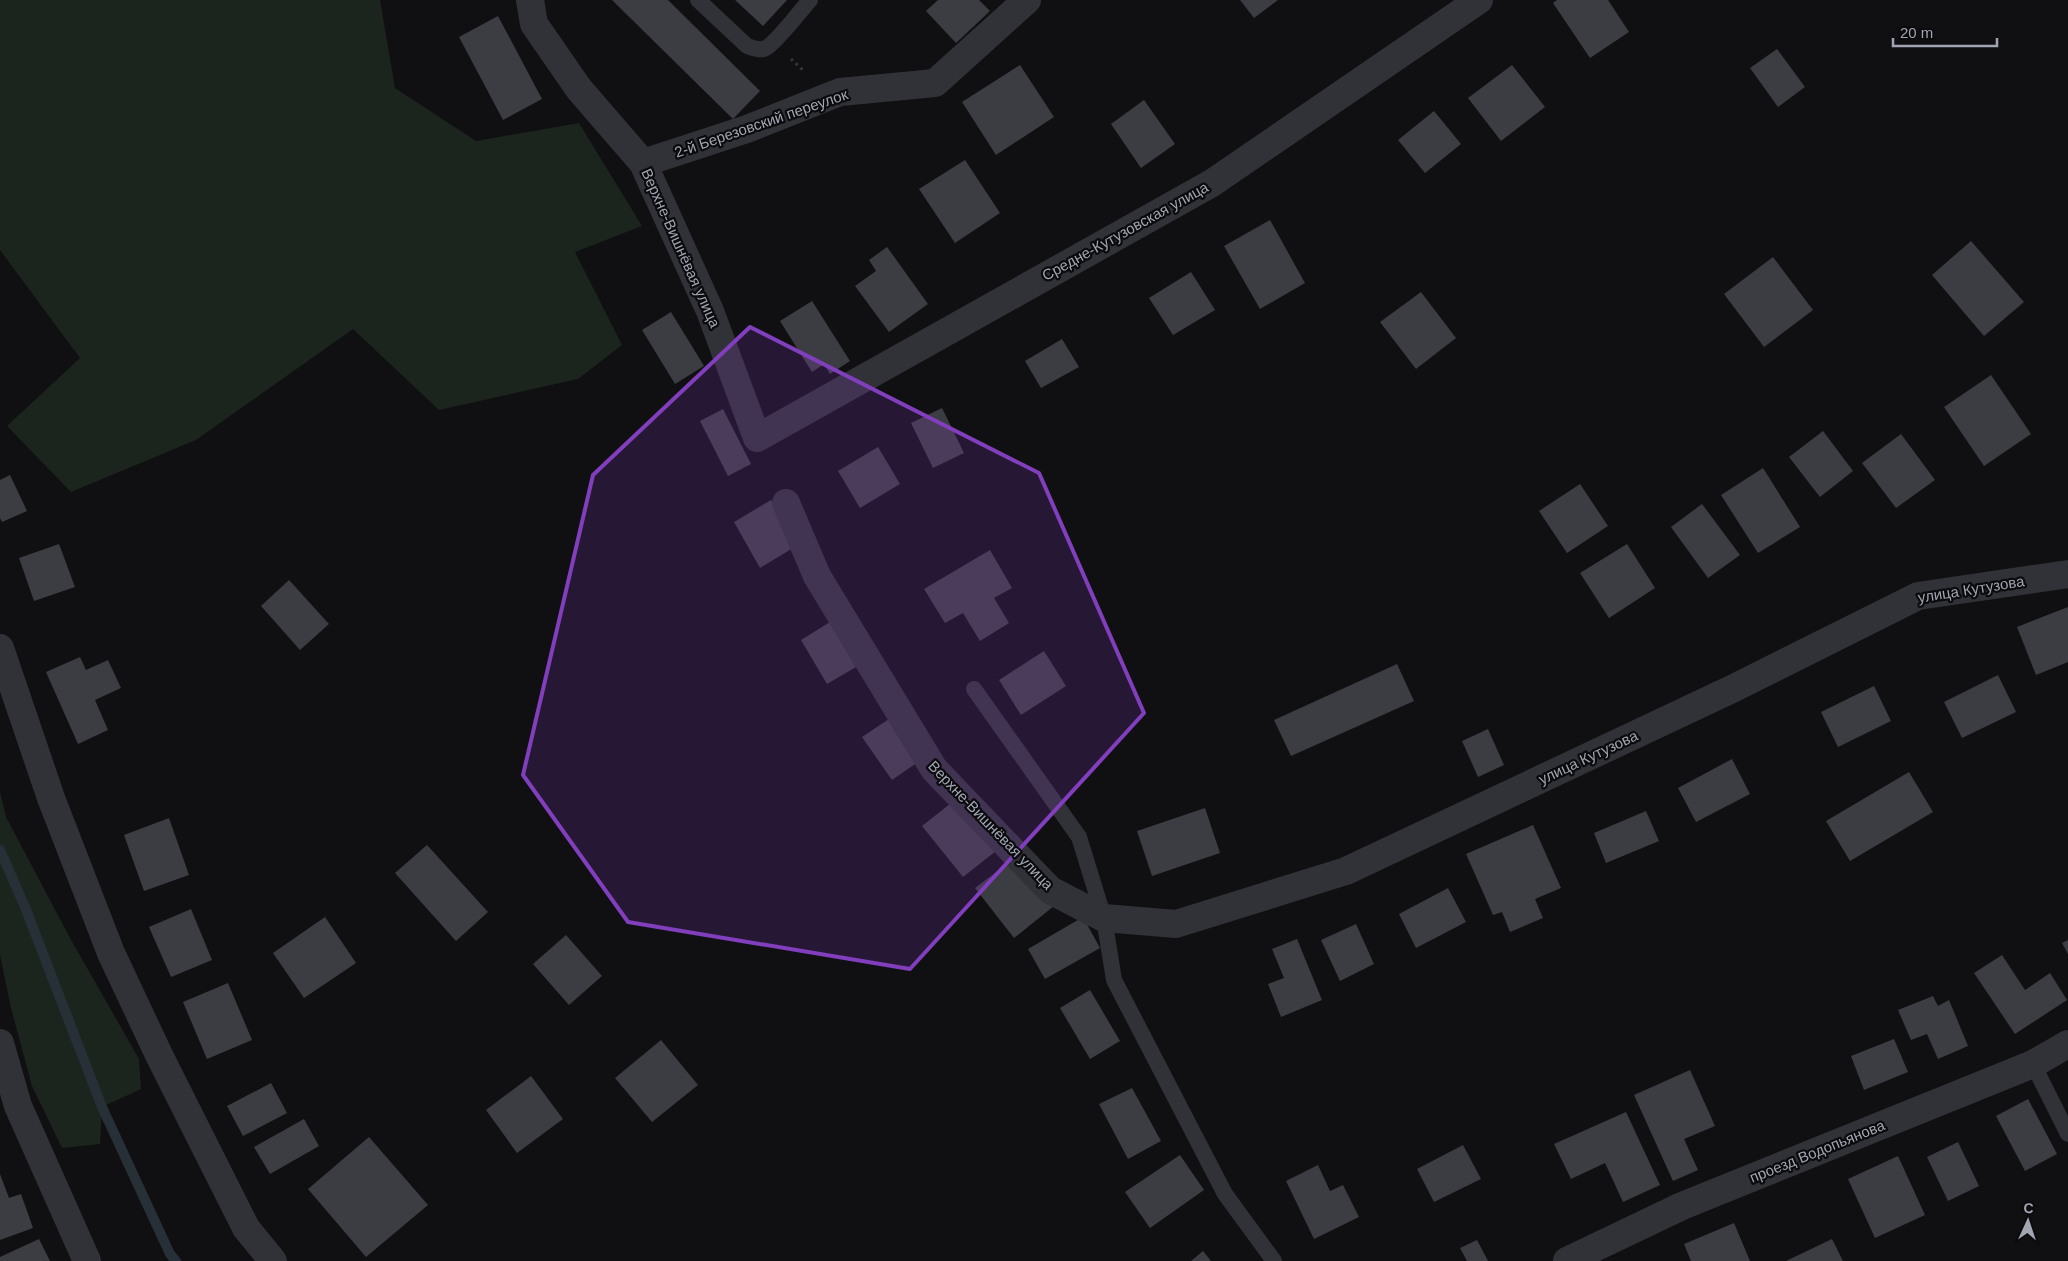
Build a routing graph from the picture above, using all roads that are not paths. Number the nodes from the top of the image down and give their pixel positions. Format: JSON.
{"nodes":[{"id":1,"x":530,"y":0,"type":"edge"},
{"id":2,"x":698,"y":0,"type":"edge"},
{"id":3,"x":810,"y":0,"type":"edge"},
{"id":4,"x":1027,"y":0,"type":"edge"},
{"id":5,"x":1479,"y":0,"type":"edge"},
{"id":6,"x":643,"y":163,"type":"junction"},
{"id":7,"x":757,"y":438,"type":"joint"},
{"id":8,"x":786,"y":503,"type":"dead end"},
{"id":9,"x":2068,"y":574,"type":"edge"},
{"id":10,"x":0,"y":648,"type":"edge"},
{"id":11,"x":974,"y":689,"type":"dead end"},
{"id":12,"x":1104,"y":918,"type":"junction"},
{"id":13,"x":0,"y":1042,"type":"edge"},
{"id":14,"x":2068,"y":1044,"type":"edge"},
{"id":15,"x":2033,"y":1064,"type":"junction"},
{"id":16,"x":2068,"y":1134,"type":"edge"},
{"id":17,"x":87,"y":1261,"type":"edge"},
{"id":18,"x":273,"y":1261,"type":"edge"},
{"id":19,"x":1274,"y":1261,"type":"edge"},
{"id":20,"x":1567,"y":1261,"type":"edge"}],
"edges":[{"from":1,"to":6,"type":"street","name":"Верхне-Вишнёвая улица"},
{"from":2,"to":3,"type":"lane"},
{"from":4,"to":6,"type":"street","name":"2-й Березовский переулок"},
{"from":5,"to":7,"type":"street","name":"Средне-Кутузовская улица"},
{"from":6,"to":7,"type":"street","name":"Верхне-Вишнёвая улица"},
{"from":8,"to":12,"type":"street","name":"Верхне-Вишнёвая улица"},
{"from":9,"to":12,"type":"street","name":"улица Кутузова"},
{"from":10,"to":18,"type":"street"},
{"from":11,"to":12,"type":"lane"},
{"from":12,"to":19,"type":"lane"},
{"from":13,"to":17,"type":"street"},
{"from":14,"to":15,"type":"street","name":"проезд Водопьянова"},
{"from":15,"to":16,"type":"lane"},
{"from":15,"to":20,"type":"street","name":"проезд Водопьянова"}]}
